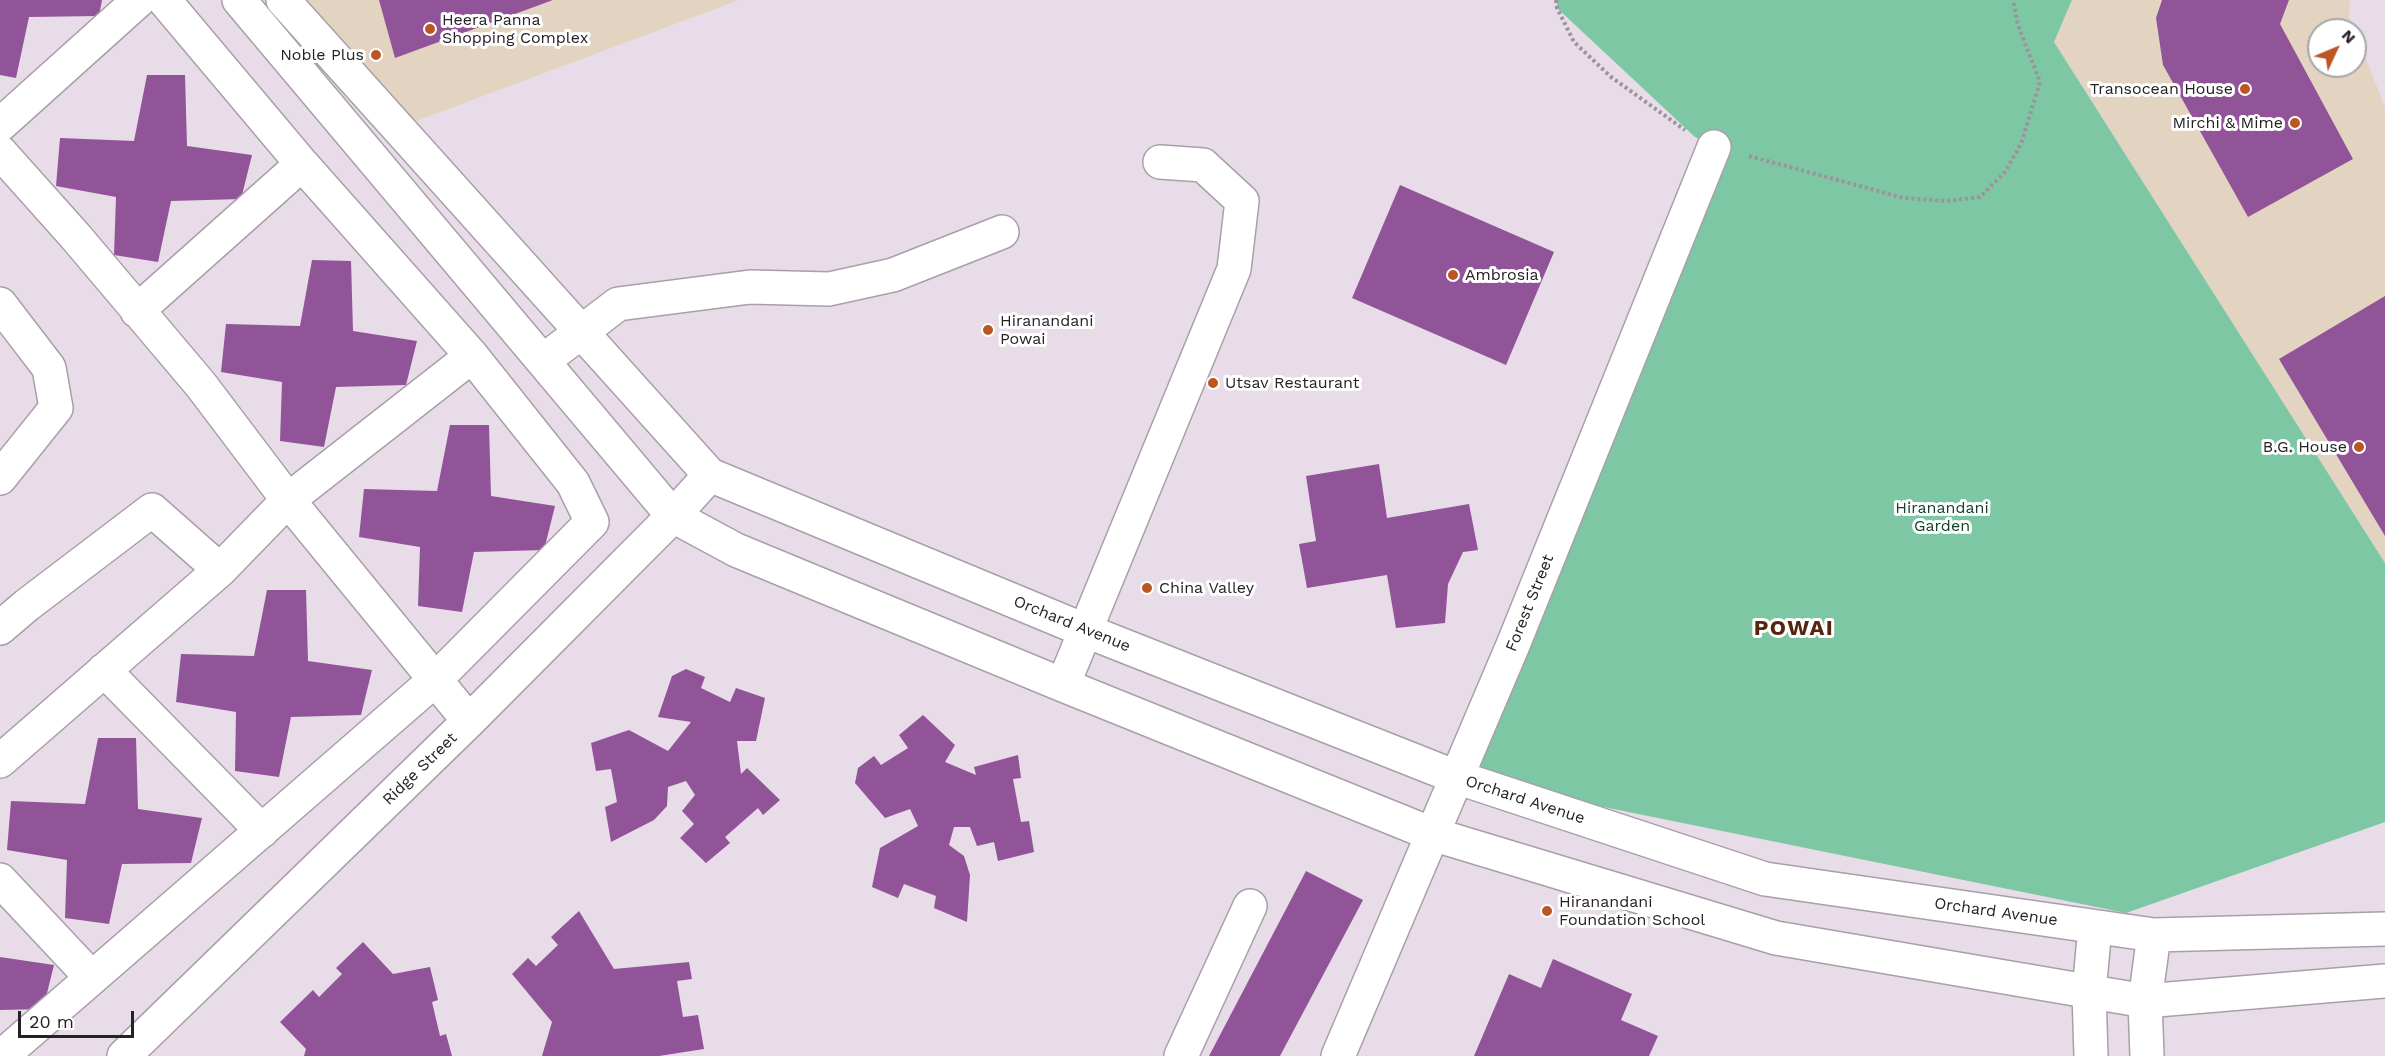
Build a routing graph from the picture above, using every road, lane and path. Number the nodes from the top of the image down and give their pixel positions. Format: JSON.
{"nodes":[{"id":1,"x":139,"y":0,"type":"edge"},
{"id":2,"x":164,"y":0,"type":"edge"},
{"id":3,"x":239,"y":0,"type":"edge"},
{"id":4,"x":283,"y":0,"type":"edge"},
{"id":5,"x":1556,"y":0,"type":"edge"},
{"id":6,"x":2013,"y":0,"type":"edge"},
{"id":7,"x":0,"y":125,"type":"edge"},
{"id":8,"x":1714,"y":147,"type":"junction"},
{"id":9,"x":0,"y":152,"type":"edge"},
{"id":10,"x":1160,"y":162,"type":"dead end"},
{"id":11,"x":302,"y":164,"type":"junction"},
{"id":12,"x":1002,"y":232,"type":"dead end"},
{"id":13,"x":0,"y":304,"type":"edge"},
{"id":14,"x":137,"y":311,"type":"junction"},
{"id":15,"x":580,"y":331,"type":"junction"},
{"id":16,"x":472,"y":356,"type":"junction"},
{"id":17,"x":543,"y":361,"type":"junction"},
{"id":18,"x":710,"y":475,"type":"junction"},
{"id":19,"x":0,"y":478,"type":"edge"},
{"id":20,"x":288,"y":500,"type":"junction"},
{"id":21,"x":673,"y":516,"type":"junction"},
{"id":22,"x":220,"y":570,"type":"junction"},
{"id":23,"x":0,"y":628,"type":"edge"},
{"id":24,"x":1084,"y":630,"type":"junction"},
{"id":25,"x":104,"y":669,"type":"junction"},
{"id":26,"x":436,"y":679,"type":"junction"},
{"id":27,"x":1063,"y":685,"type":"junction"},
{"id":28,"x":469,"y":721,"type":"junction"},
{"id":29,"x":0,"y":761,"type":"edge"},
{"id":30,"x":1456,"y":777,"type":"junction"},
{"id":31,"x":262,"y":831,"type":"junction"},
{"id":32,"x":1432,"y":834,"type":"junction"},
{"id":33,"x":0,"y":880,"type":"edge"},
{"id":34,"x":1250,"y":906,"type":"dead end"},
{"id":35,"x":2095,"y":927,"type":"junction"},
{"id":36,"x":2385,"y":929,"type":"edge"},
{"id":37,"x":2154,"y":935,"type":"junction"},
{"id":38,"x":91,"y":977,"type":"junction"},
{"id":39,"x":2385,"y":981,"type":"edge"},
{"id":40,"x":2089,"y":992,"type":"junction"},
{"id":41,"x":2145,"y":1001,"type":"junction"},
{"id":42,"x":2,"y":1056,"type":"edge"},
{"id":43,"x":124,"y":1056,"type":"edge"},
{"id":44,"x":1181,"y":1056,"type":"edge"},
{"id":45,"x":1338,"y":1056,"type":"edge"},
{"id":46,"x":2091,"y":1056,"type":"edge"},
{"id":47,"x":2147,"y":1056,"type":"edge"}],
"edges":[{"from":1,"to":7,"type":"street"},
{"from":2,"to":11,"type":"street"},
{"from":3,"to":17,"type":"street"},
{"from":4,"to":15,"type":"street"},
{"from":5,"to":8,"type":"path"},
{"from":6,"to":8,"type":"path"},
{"from":8,"to":30,"type":"street","name":"Forest Street"},
{"from":9,"to":14,"type":"street"},
{"from":10,"to":24,"type":"street"},
{"from":11,"to":14,"type":"street"},
{"from":11,"to":16,"type":"street"},
{"from":12,"to":15,"type":"street"},
{"from":13,"to":19,"type":"street"},
{"from":14,"to":20,"type":"street"},
{"from":15,"to":17,"type":"street"},
{"from":15,"to":18,"type":"street"},
{"from":16,"to":20,"type":"street"},
{"from":16,"to":26,"type":"street"},
{"from":17,"to":21,"type":"street"},
{"from":18,"to":21,"type":"street","name":"Ridge Street"},
{"from":18,"to":24,"type":"street","name":"Orchard Avenue"},
{"from":20,"to":22,"type":"street"},
{"from":20,"to":26,"type":"street"},
{"from":21,"to":27,"type":"street"},
{"from":21,"to":28,"type":"street","name":"Ridge Street"},
{"from":22,"to":23,"type":"street"},
{"from":22,"to":25,"type":"street"},
{"from":24,"to":27,"type":"street"},
{"from":24,"to":30,"type":"street","name":"Orchard Avenue"},
{"from":25,"to":29,"type":"street"},
{"from":25,"to":31,"type":"street"},
{"from":26,"to":28,"type":"street"},
{"from":26,"to":31,"type":"street"},
{"from":27,"to":32,"type":"street"},
{"from":28,"to":43,"type":"street","name":"Ridge Street"},
{"from":30,"to":32,"type":"street","name":"Forest Street"},
{"from":30,"to":35,"type":"street","name":"Orchard Avenue"},
{"from":31,"to":38,"type":"street"},
{"from":32,"to":40,"type":"street"},
{"from":32,"to":45,"type":"street","name":"Forest Street"},
{"from":33,"to":38,"type":"street"},
{"from":34,"to":44,"type":"street"},
{"from":35,"to":37,"type":"street","name":"Orchard Avenue"},
{"from":35,"to":40,"type":"street"},
{"from":36,"to":37,"type":"street","name":"Orchard Avenue"},
{"from":37,"to":41,"type":"street"},
{"from":38,"to":42,"type":"street"},
{"from":39,"to":41,"type":"street"},
{"from":40,"to":41,"type":"street"},
{"from":40,"to":46,"type":"street"},
{"from":41,"to":47,"type":"street"}]}
